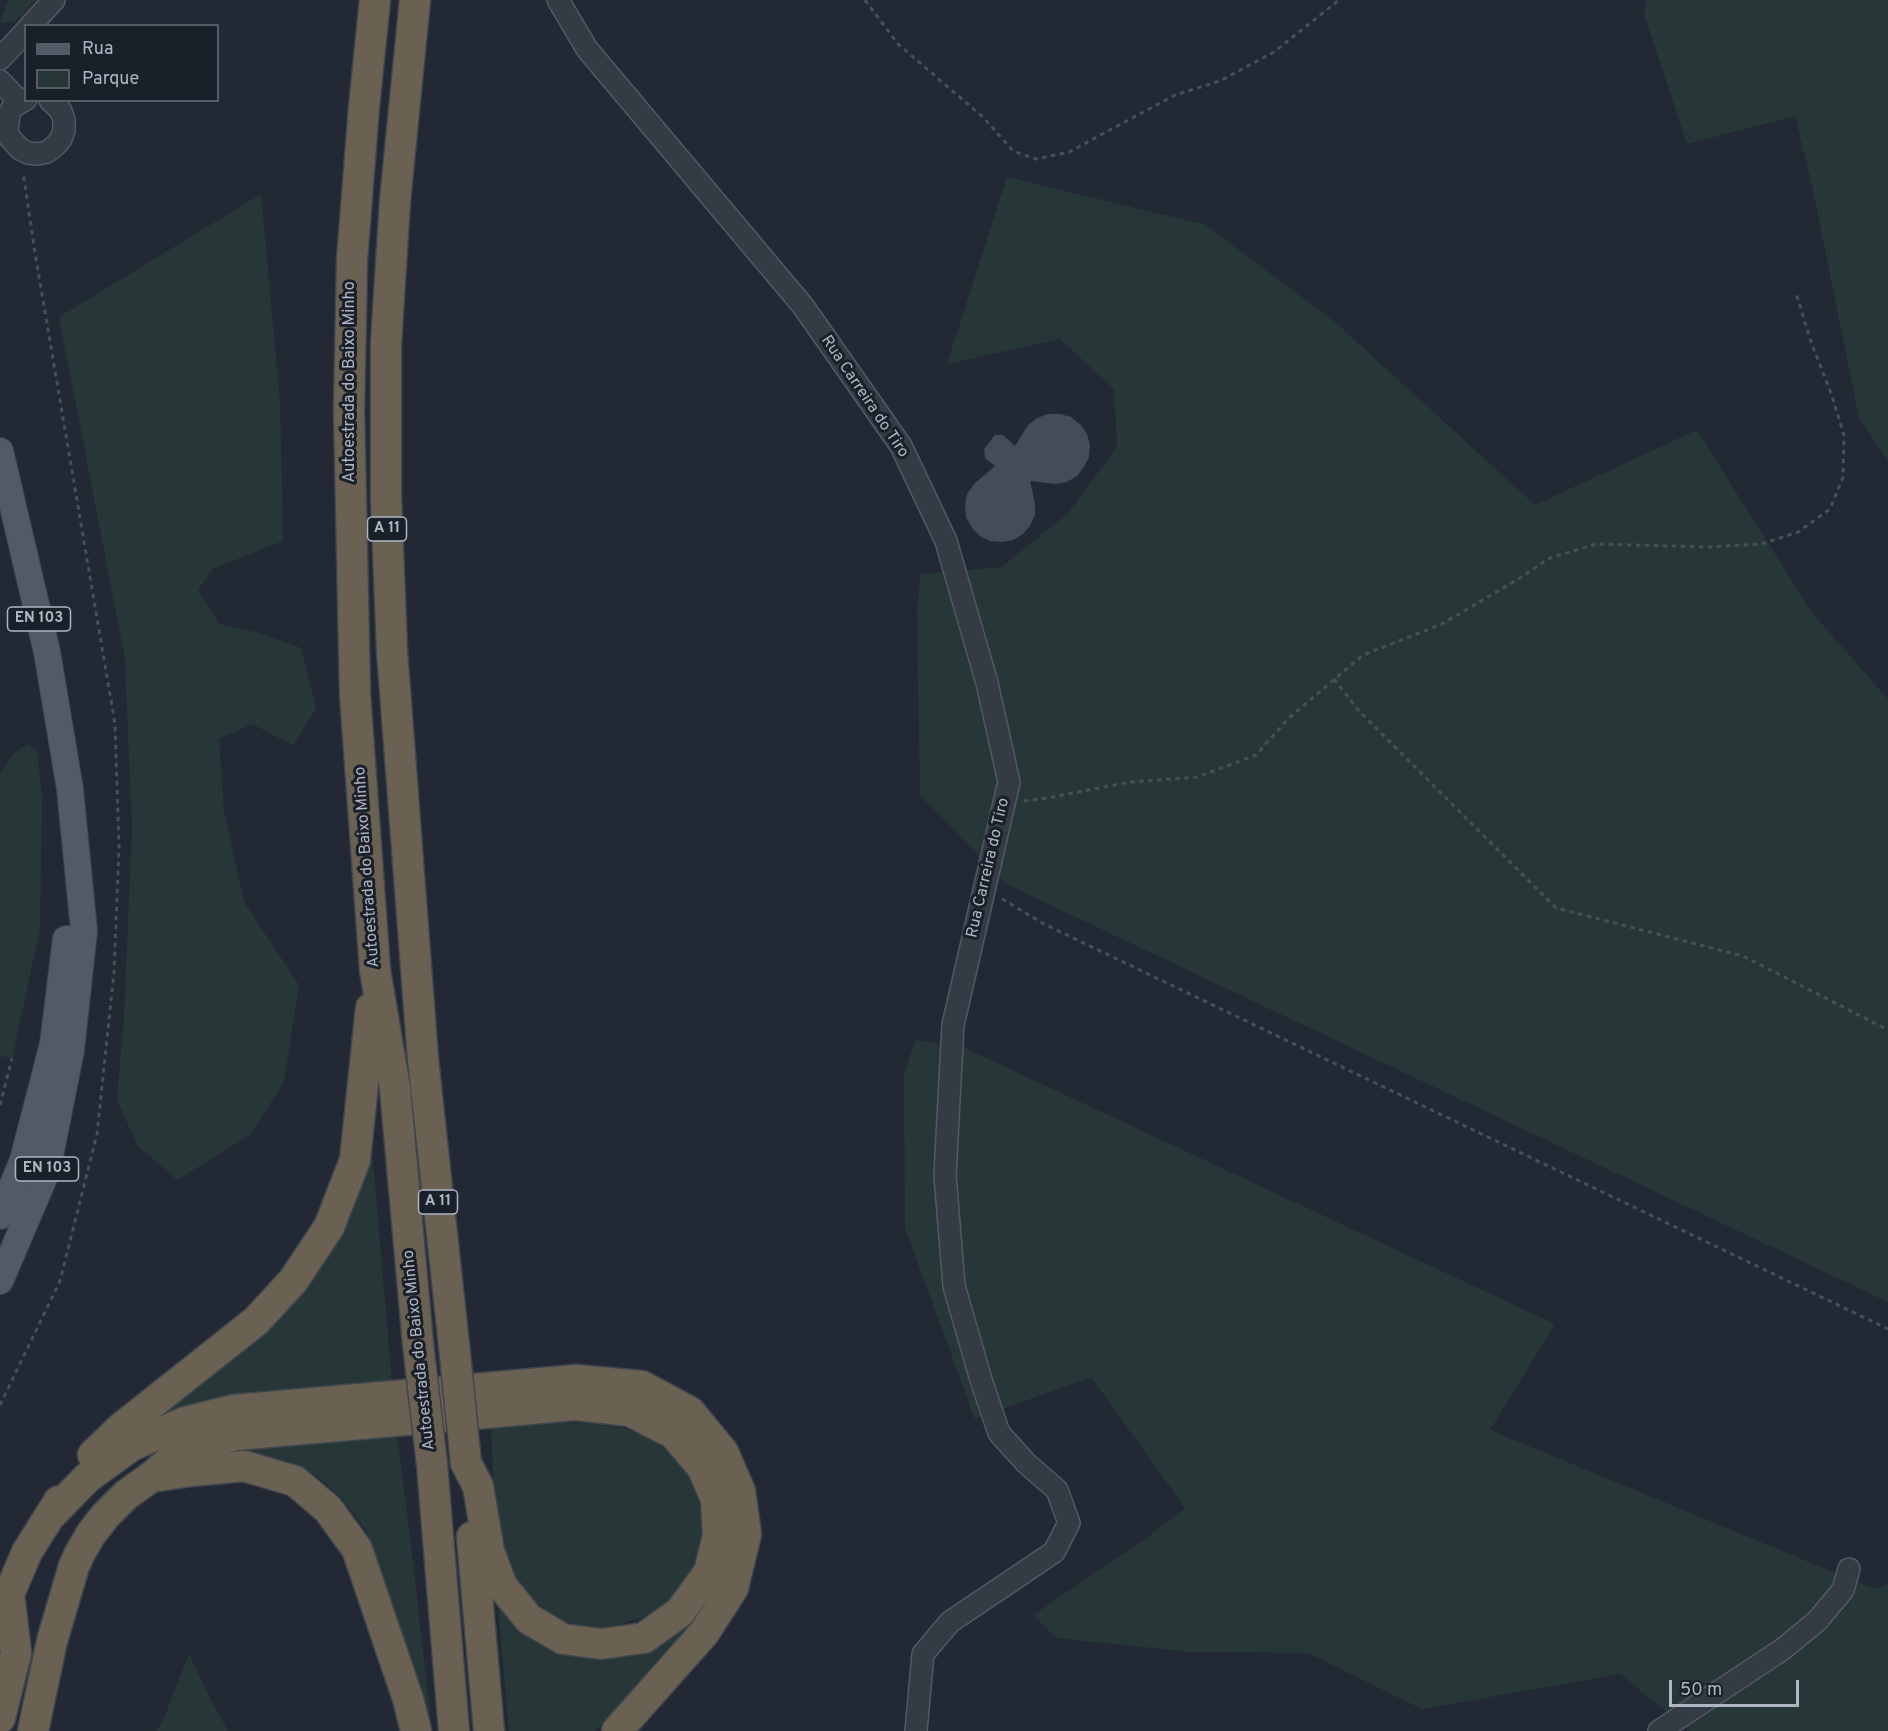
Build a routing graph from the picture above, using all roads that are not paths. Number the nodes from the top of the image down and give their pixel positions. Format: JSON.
{"nodes":[{"id":1,"x":54,"y":0,"type":"edge"},
{"id":2,"x":375,"y":0,"type":"edge"},
{"id":3,"x":415,"y":0,"type":"edge"},
{"id":4,"x":558,"y":0,"type":"edge"},
{"id":5,"x":32,"y":24,"type":"edge"},
{"id":6,"x":24,"y":33,"type":"edge"},
{"id":7,"x":0,"y":58,"type":"edge"},
{"id":8,"x":0,"y":81,"type":"edge"},
{"id":9,"x":22,"y":100,"type":"edge"},
{"id":10,"x":52,"y":102,"type":"edge"},
{"id":11,"x":4,"y":132,"type":"edge"},
{"id":12,"x":0,"y":451,"type":"edge"},
{"id":13,"x":70,"y":789,"type":"junction"},
{"id":14,"x":375,"y":970,"type":"junction"},
{"id":15,"x":0,"y":1216,"type":"edge"},
{"id":16,"x":0,"y":1281,"type":"edge"},
{"id":17,"x":466,"y":1463,"type":"junction"},
{"id":18,"x":151,"y":1477,"type":"junction"},
{"id":19,"x":49,"y":1517,"type":"junction"},
{"id":20,"x":1849,"y":1569,"type":"dead end"},
{"id":21,"x":3,"y":1606,"type":"edge"},
{"id":22,"x":0,"y":1656,"type":"edge"},
{"id":23,"x":0,"y":1718,"type":"edge"},
{"id":24,"x":919,"y":1729,"type":"edge"},
{"id":25,"x":33,"y":1731,"type":"edge"},
{"id":26,"x":416,"y":1731,"type":"edge"},
{"id":27,"x":454,"y":1731,"type":"edge"},
{"id":28,"x":489,"y":1731,"type":"edge"},
{"id":29,"x":617,"y":1731,"type":"edge"},
{"id":30,"x":1659,"y":1731,"type":"edge"}],
"edges":[{"from":1,"to":5,"type":"street"},
{"from":2,"to":14,"type":"highway","name":"Autoestrada do Baixo Minho","number":"A 11"},
{"from":3,"to":17,"type":"highway","name":"Autoestrada do Baixo Minho","number":"A 11","bridge":true},
{"from":4,"to":24,"type":"street","name":"Rua Carreira do Tiro"},
{"from":6,"to":7,"type":"street"},
{"from":8,"to":9,"type":"street"},
{"from":9,"to":11,"type":"street"},
{"from":10,"to":11,"type":"street"},
{"from":12,"to":13,"type":"main road","number":"EN 103"},
{"from":13,"to":15,"type":"main road","number":"EN 103"},
{"from":13,"to":16,"type":"main road","number":"EN 103"},
{"from":14,"to":19,"type":"highway"},
{"from":14,"to":27,"type":"highway","name":"Autoestrada do Baixo Minho","number":"A 11","bridge":true},
{"from":17,"to":18,"type":"highway"},
{"from":17,"to":28,"type":"highway","name":"Autoestrada do Baixo Minho","number":"A 11"},
{"from":18,"to":25,"type":"highway"},
{"from":18,"to":26,"type":"highway"},
{"from":19,"to":21,"type":"highway"},
{"from":19,"to":29,"type":"highway"},
{"from":20,"to":30,"type":"street"},
{"from":21,"to":22,"type":"highway"},
{"from":21,"to":23,"type":"highway"}]}
